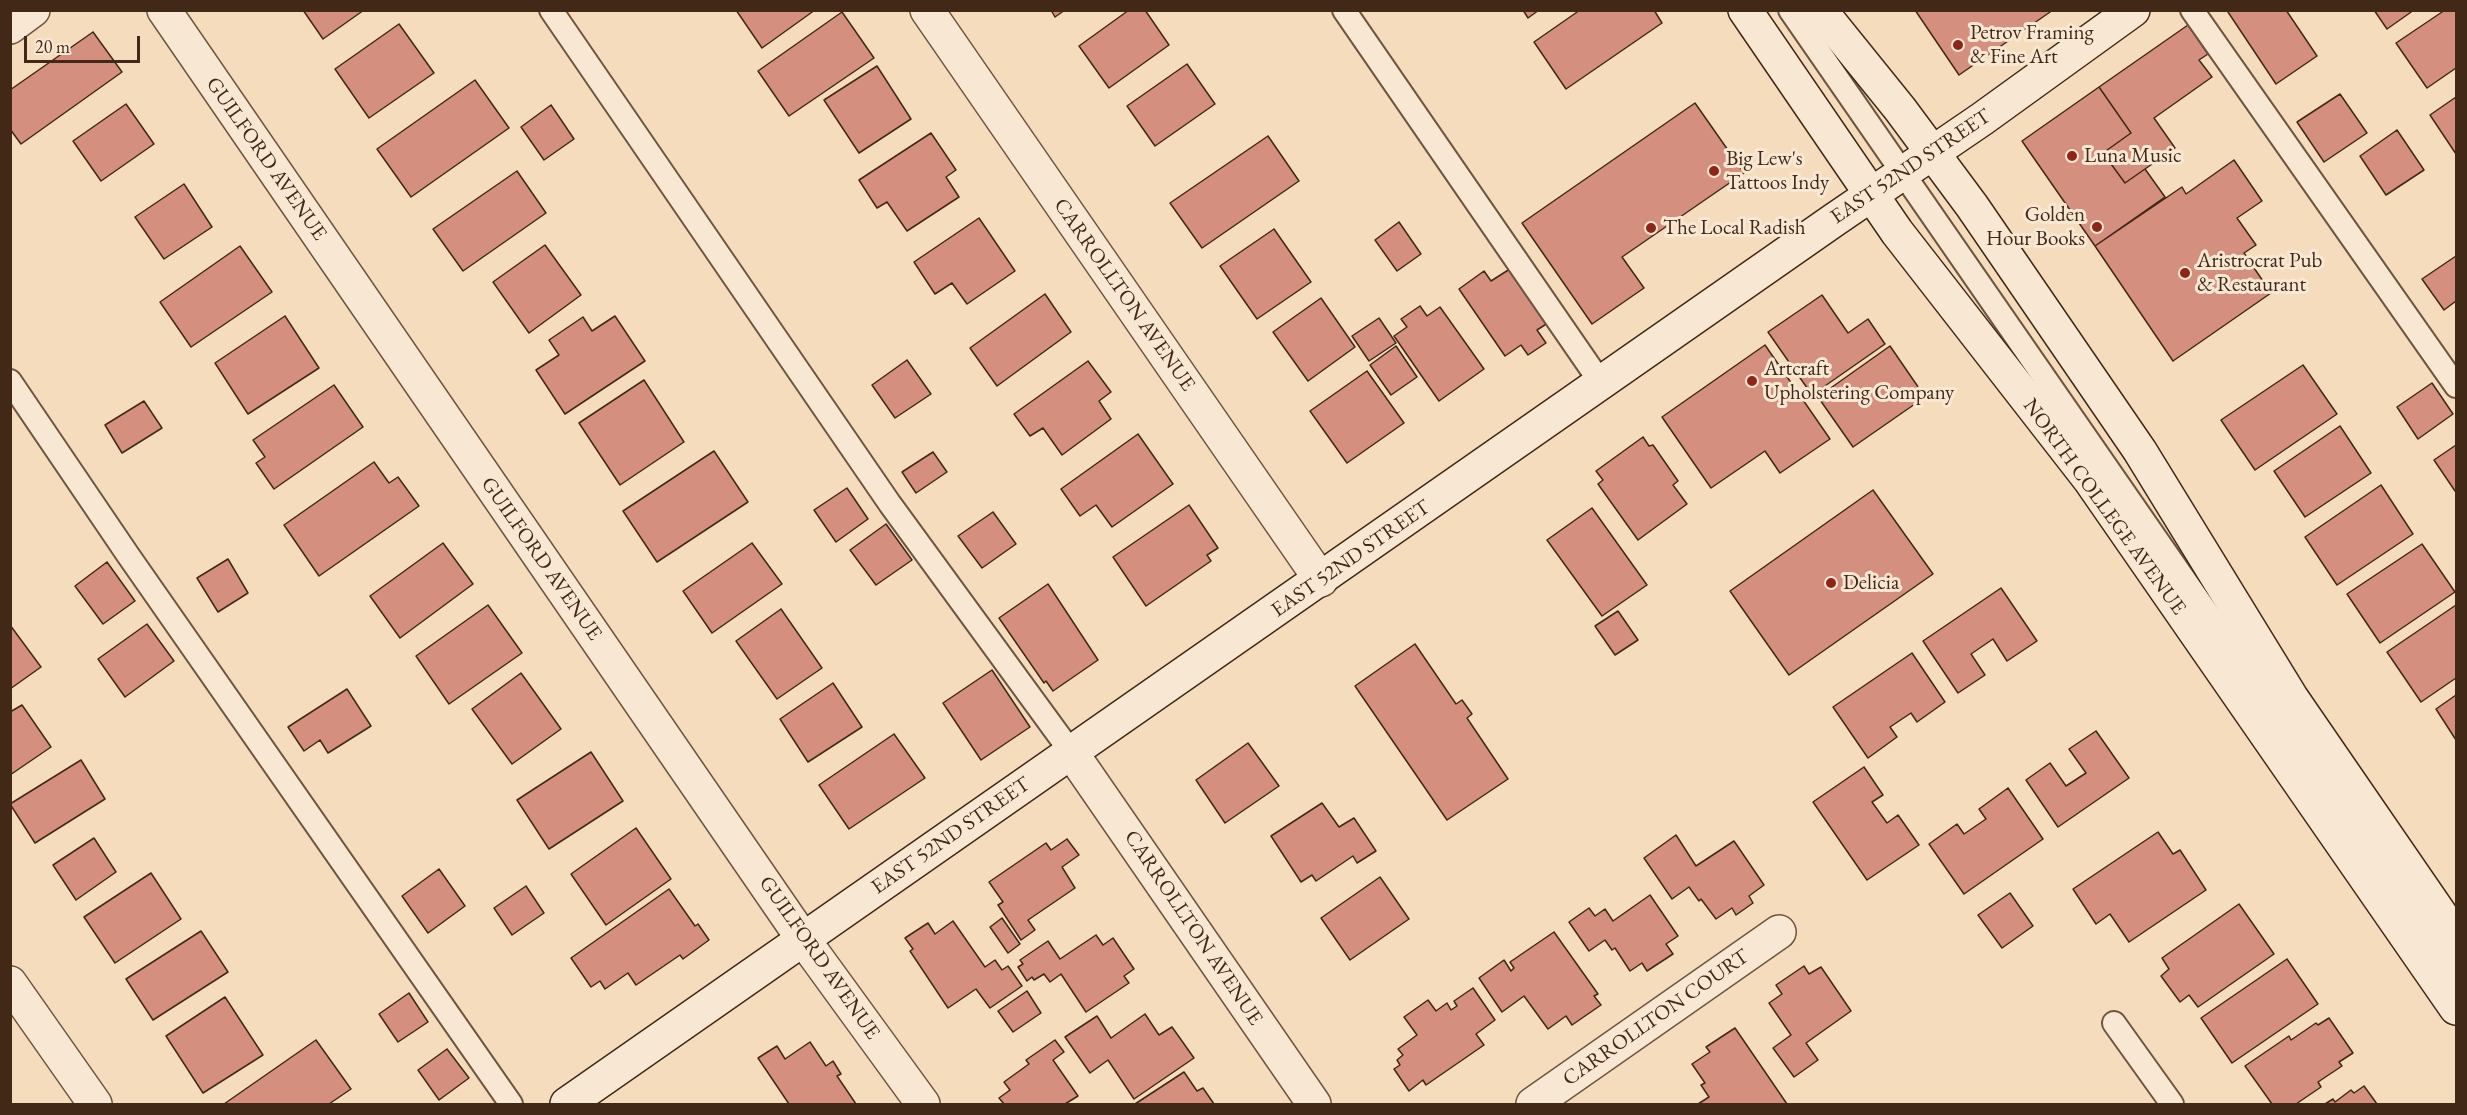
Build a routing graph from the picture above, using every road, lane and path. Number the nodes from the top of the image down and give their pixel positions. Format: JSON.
{"nodes":[{"id":1,"x":33,"y":10,"type":"edge"},
{"id":2,"x":164,"y":10,"type":"edge"},
{"id":3,"x":551,"y":10,"type":"edge"},
{"id":4,"x":927,"y":10,"type":"edge"},
{"id":5,"x":1344,"y":10,"type":"edge"},
{"id":6,"x":1745,"y":10,"type":"edge"},
{"id":7,"x":1790,"y":10,"type":"edge"},
{"id":8,"x":1820,"y":10,"type":"edge"},
{"id":9,"x":2133,"y":10,"type":"edge"},
{"id":10,"x":2192,"y":10,"type":"edge"},
{"id":11,"x":10,"y":27,"type":"edge"},
{"id":12,"x":1933,"y":152,"type":"junction"},
{"id":13,"x":1904,"y":172,"type":"junction"},
{"id":14,"x":1872,"y":194,"type":"junction"},
{"id":15,"x":10,"y":381,"type":"edge"},
{"id":16,"x":1601,"y":383,"type":"junction"},
{"id":17,"x":2457,"y":386,"type":"edge"},
{"id":18,"x":1321,"y":580,"type":"junction"},
{"id":19,"x":1071,"y":752,"type":"junction"},
{"id":20,"x":1779,"y":932,"type":"dead end"},
{"id":21,"x":2457,"y":937,"type":"edge"},
{"id":22,"x":803,"y":939,"type":"junction"},
{"id":23,"x":2457,"y":972,"type":"edge"},
{"id":24,"x":10,"y":983,"type":"edge"},
{"id":25,"x":2457,"y":1008,"type":"edge"},
{"id":26,"x":2114,"y":1023,"type":"dead end"},
{"id":27,"x":95,"y":1104,"type":"edge"},
{"id":28,"x":512,"y":1104,"type":"edge"},
{"id":29,"x":567,"y":1104,"type":"edge"},
{"id":30,"x":923,"y":1104,"type":"edge"},
{"id":31,"x":1314,"y":1104,"type":"edge"},
{"id":32,"x":1533,"y":1104,"type":"edge"},
{"id":33,"x":2172,"y":1104,"type":"edge"}],
"edges":[{"from":1,"to":11,"type":"street"},
{"from":2,"to":22,"type":"street","name":"GUILFORD AVENUE"},
{"from":3,"to":19,"type":"lane"},
{"from":4,"to":18,"type":"street","name":"CARROLLTON AVENUE"},
{"from":5,"to":16,"type":"lane"},
{"from":6,"to":14,"type":"street","name":"NORTH COLLEGE AVENUE"},
{"from":7,"to":13,"type":"lane","name":"NORTH COLLEGE AVENUE"},
{"from":8,"to":12,"type":"street"},
{"from":9,"to":12,"type":"street","name":"EAST 52ND STREET"},
{"from":10,"to":17,"type":"lane"},
{"from":12,"to":13,"type":"street","name":"EAST 52ND STREET"},
{"from":12,"to":21,"type":"street"},
{"from":13,"to":14,"type":"street","name":"EAST 52ND STREET"},
{"from":13,"to":23,"type":"lane","name":"NORTH COLLEGE AVENUE"},
{"from":14,"to":16,"type":"street","name":"EAST 52ND STREET"},
{"from":14,"to":25,"type":"street","name":"NORTH COLLEGE AVENUE"},
{"from":15,"to":28,"type":"lane"},
{"from":16,"to":18,"type":"street","name":"EAST 52ND STREET"},
{"from":18,"to":19,"type":"street","name":"EAST 52ND STREET"},
{"from":19,"to":22,"type":"street","name":"EAST 52ND STREET"},
{"from":19,"to":31,"type":"street","name":"CARROLLTON AVENUE"},
{"from":20,"to":32,"type":"street","name":"CARROLLTON COURT"},
{"from":22,"to":29,"type":"street","name":"EAST 52ND STREET"},
{"from":22,"to":30,"type":"street","name":"GUILFORD AVENUE"},
{"from":24,"to":27,"type":"street"},
{"from":26,"to":33,"type":"lane"}]}
